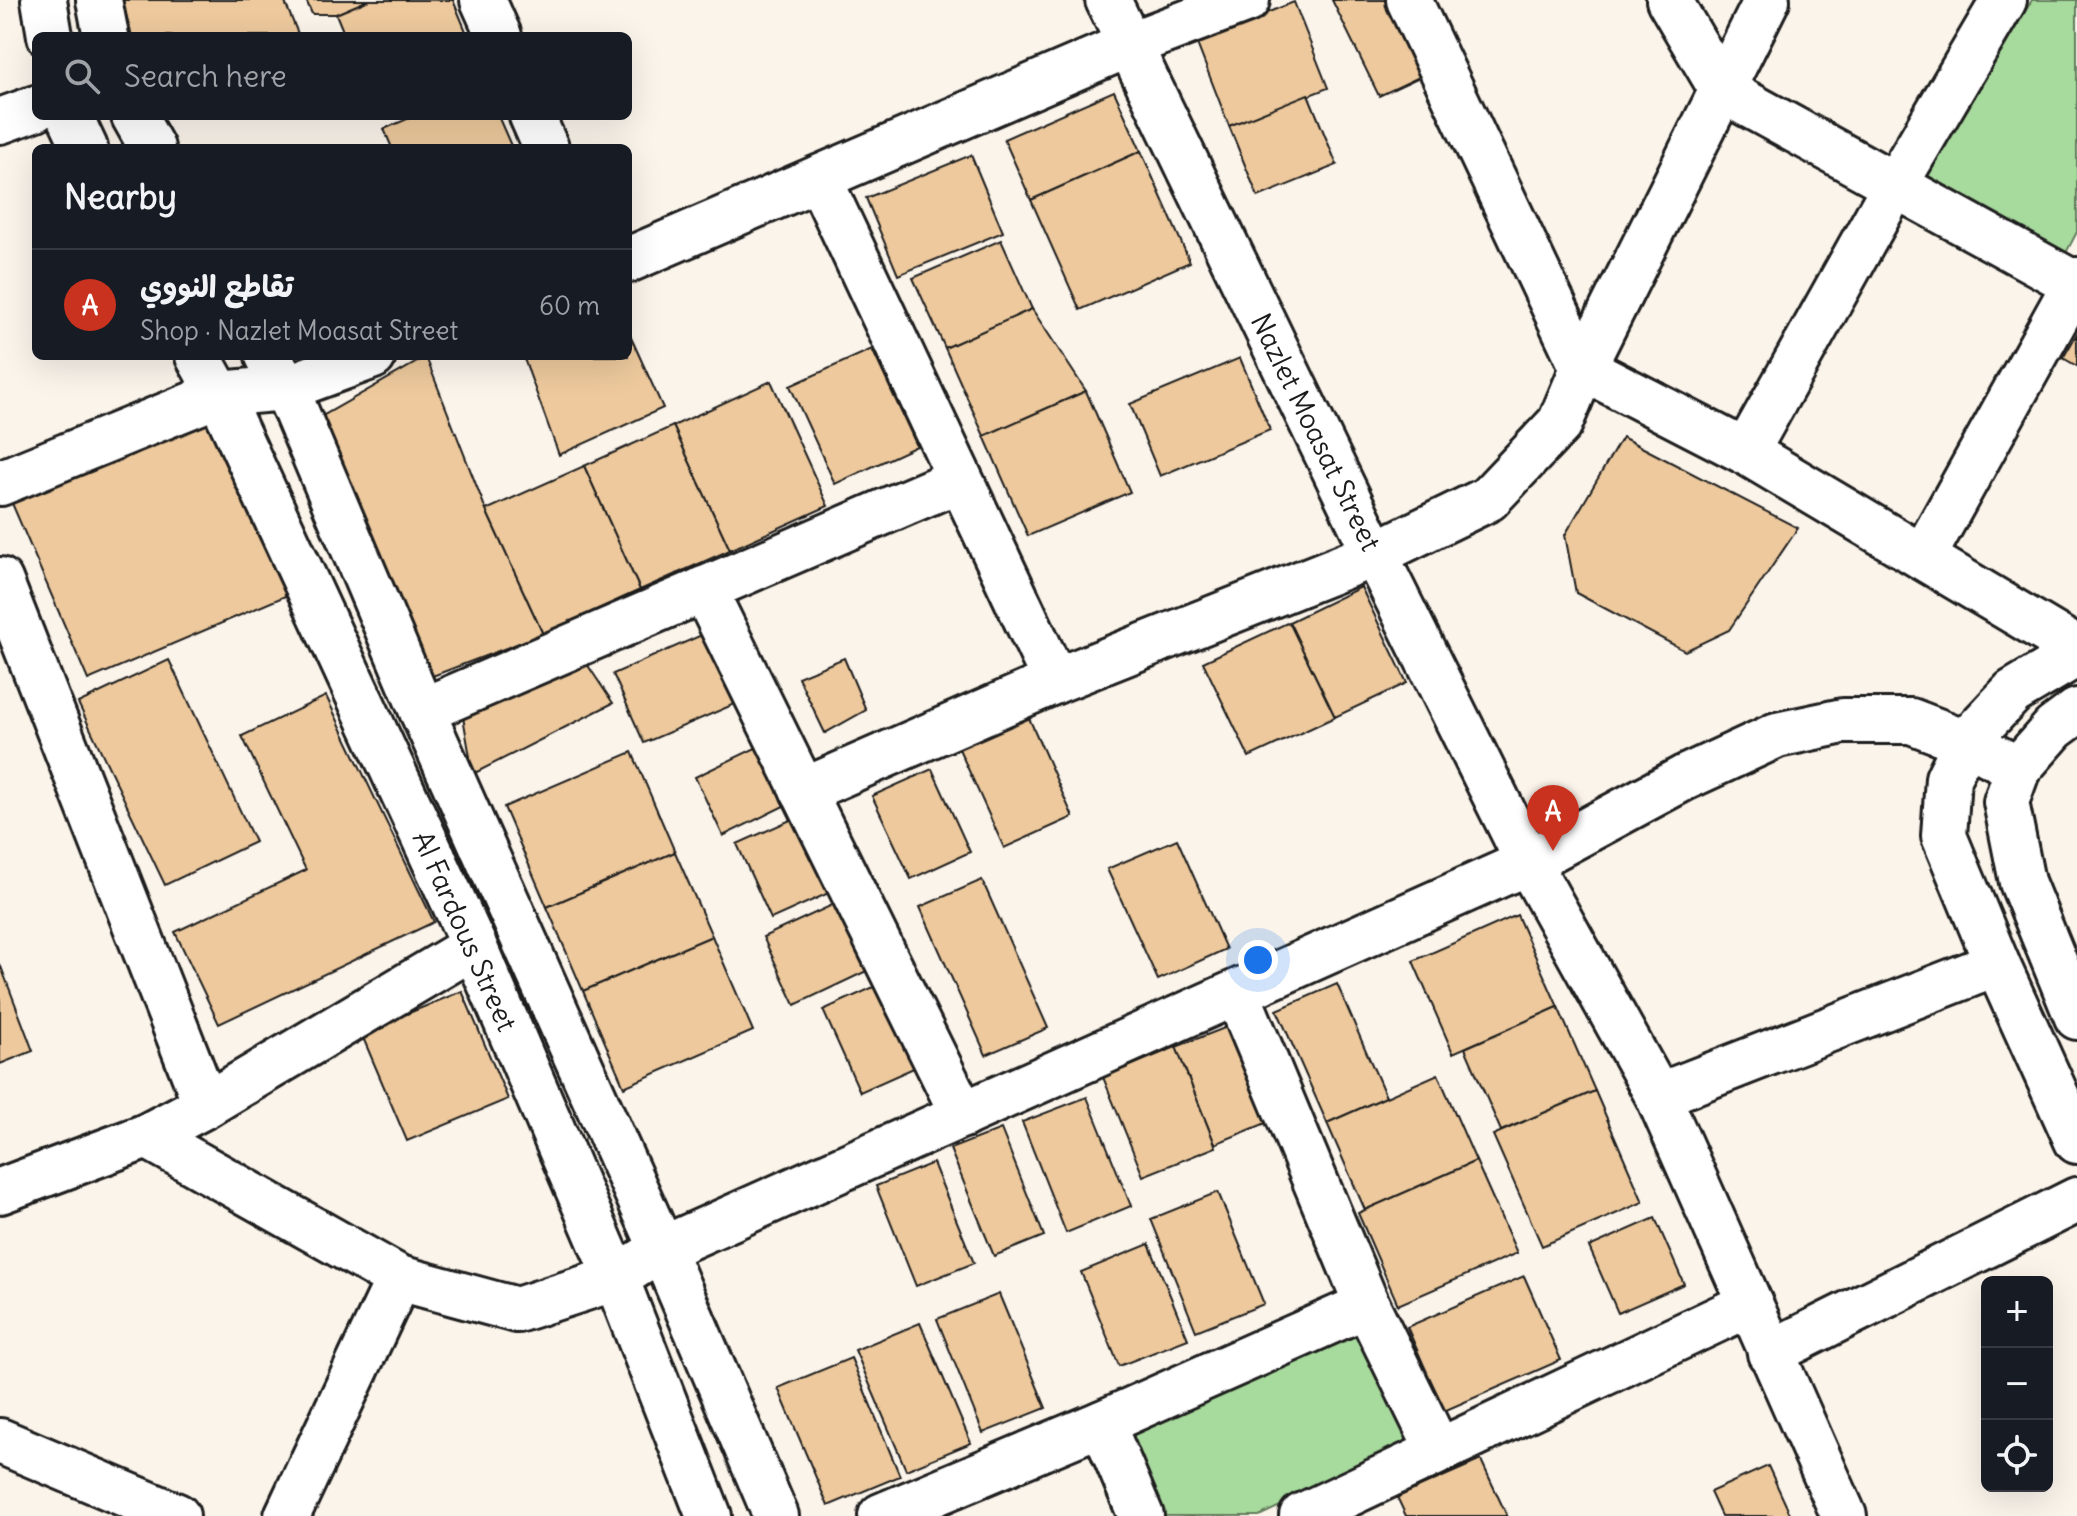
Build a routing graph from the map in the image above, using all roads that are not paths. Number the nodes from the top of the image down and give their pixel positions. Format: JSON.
{"nodes":[{"id":1,"x":44,"y":0,"type":"edge"},
{"id":2,"x":99,"y":0,"type":"edge"},
{"id":3,"x":483,"y":0,"type":"edge"},
{"id":4,"x":1108,"y":0,"type":"edge"},
{"id":5,"x":1247,"y":0,"type":"edge"},
{"id":6,"x":1409,"y":0,"type":"edge"},
{"id":7,"x":1669,"y":0,"type":"edge"},
{"id":8,"x":1767,"y":0,"type":"edge"},
{"id":9,"x":2004,"y":0,"type":"edge"},
{"id":10,"x":49,"y":32,"type":"edge"},
{"id":11,"x":105,"y":32,"type":"edge"},
{"id":12,"x":497,"y":32,"type":"edge"},
{"id":13,"x":1128,"y":45,"type":"junction"},
{"id":14,"x":1722,"y":90,"type":"junction"},
{"id":15,"x":32,"y":109,"type":"edge"},
{"id":16,"x":72,"y":120,"type":"edge"},
{"id":17,"x":136,"y":120,"type":"edge"},
{"id":18,"x":534,"y":120,"type":"edge"},
{"id":19,"x":0,"y":121,"type":"edge"},
{"id":20,"x":83,"y":144,"type":"edge"},
{"id":21,"x":150,"y":144,"type":"edge"},
{"id":22,"x":544,"y":144,"type":"edge"},
{"id":23,"x":819,"y":178,"type":"junction"},
{"id":24,"x":1895,"y":185,"type":"junction"},
{"id":25,"x":632,"y":258,"type":"edge"},
{"id":26,"x":2076,"y":283,"type":"edge"},
{"id":27,"x":200,"y":360,"type":"edge"},
{"id":28,"x":349,"y":360,"type":"edge"},
{"id":29,"x":1583,"y":368,"type":"junction"},
{"id":30,"x":277,"y":372,"type":"edge"},
{"id":31,"x":219,"y":394,"type":"junction"},
{"id":32,"x":1746,"y":452,"type":"junction"},
{"id":33,"x":958,"y":480,"type":"junction"},
{"id":34,"x":0,"y":483,"type":"edge"},
{"id":35,"x":1375,"y":554,"type":"junction"},
{"id":36,"x":1923,"y":557,"type":"junction"},
{"id":37,"x":0,"y":580,"type":"edge"},
{"id":38,"x":704,"y":589,"type":"junction"},
{"id":39,"x":2077,"y":652,"type":"edge"},
{"id":40,"x":1055,"y":681,"type":"junction"},
{"id":41,"x":422,"y":711,"type":"junction"},
{"id":42,"x":2077,"y":711,"type":"edge"},
{"id":43,"x":1966,"y":742,"type":"junction"},
{"id":44,"x":2018,"y":769,"type":"junction"},
{"id":45,"x":803,"y":791,"type":"junction"},
{"id":46,"x":1528,"y":862,"type":"junction"},
{"id":47,"x":474,"y":946,"type":"junction"},
{"id":48,"x":1997,"y":964,"type":"junction"},
{"id":49,"x":1237,"y":993,"type":"junction"},
{"id":50,"x":2077,"y":1017,"type":"edge"},
{"id":51,"x":1658,"y":1096,"type":"junction"},
{"id":52,"x":206,"y":1105,"type":"junction"},
{"id":53,"x":963,"y":1115,"type":"junction"},
{"id":54,"x":147,"y":1136,"type":"junction"},
{"id":55,"x":2077,"y":1141,"type":"edge"},
{"id":56,"x":0,"y":1191,"type":"edge"},
{"id":57,"x":2077,"y":1200,"type":"edge"},
{"id":58,"x":662,"y":1249,"type":"junction"},
{"id":59,"x":399,"y":1278,"type":"junction"},
{"id":60,"x":616,"y":1278,"type":"junction"},
{"id":61,"x":1750,"y":1304,"type":"junction"},
{"id":62,"x":1367,"y":1305,"type":"junction"},
{"id":63,"x":1770,"y":1353,"type":"junction"},
{"id":64,"x":1102,"y":1423,"type":"junction"},
{"id":65,"x":0,"y":1441,"type":"edge"},
{"id":66,"x":1438,"y":1450,"type":"junction"},
{"id":67,"x":177,"y":1516,"type":"edge"},
{"id":68,"x":287,"y":1516,"type":"edge"},
{"id":69,"x":709,"y":1516,"type":"edge"},
{"id":70,"x":776,"y":1516,"type":"edge"},
{"id":71,"x":881,"y":1516,"type":"edge"},
{"id":72,"x":1141,"y":1516,"type":"edge"},
{"id":73,"x":1302,"y":1516,"type":"edge"},
{"id":74,"x":1844,"y":1516,"type":"edge"}],
"edges":[{"from":1,"to":10,"type":"street"},
{"from":2,"to":11,"type":"street"},
{"from":3,"to":12,"type":"street"},
{"from":4,"to":13,"type":"street","name":"Nazlet Moasat Street"},
{"from":5,"to":13,"type":"street"},
{"from":6,"to":29,"type":"street"},
{"from":7,"to":14,"type":"street"},
{"from":8,"to":14,"type":"street"},
{"from":9,"to":24,"type":"street"},
{"from":13,"to":23,"type":"street"},
{"from":13,"to":35,"type":"street","name":"Nazlet Moasat Street"},
{"from":14,"to":24,"type":"street"},
{"from":14,"to":29,"type":"street"},
{"from":15,"to":19,"type":"street"},
{"from":16,"to":20,"type":"street"},
{"from":17,"to":21,"type":"street"},
{"from":18,"to":22,"type":"street"},
{"from":23,"to":25,"type":"street"},
{"from":23,"to":33,"type":"street"},
{"from":24,"to":26,"type":"street"},
{"from":24,"to":32,"type":"street"},
{"from":26,"to":36,"type":"street"},
{"from":27,"to":31,"type":"street","name":"Al Fardous Street"},
{"from":28,"to":30,"type":"street"},
{"from":29,"to":32,"type":"street"},
{"from":29,"to":35,"type":"street"},
{"from":30,"to":31,"type":"street"},
{"from":30,"to":41,"type":"street","name":"Al Fardous Street"},
{"from":31,"to":34,"type":"street"},
{"from":31,"to":47,"type":"street","name":"Al Fardous Street"},
{"from":32,"to":36,"type":"street"},
{"from":33,"to":38,"type":"street"},
{"from":33,"to":40,"type":"street"},
{"from":35,"to":40,"type":"street"},
{"from":35,"to":46,"type":"street","name":"Nazlet Moasat Street"},
{"from":36,"to":39,"type":"street"},
{"from":37,"to":52,"type":"street"},
{"from":38,"to":41,"type":"street"},
{"from":38,"to":45,"type":"street"},
{"from":39,"to":43,"type":"street"},
{"from":40,"to":45,"type":"street"},
{"from":41,"to":58,"type":"street","name":"Al Fardous Street"},
{"from":42,"to":44,"type":"street"},
{"from":43,"to":44,"type":"street"},
{"from":43,"to":46,"type":"street"},
{"from":43,"to":48,"type":"street"},
{"from":44,"to":50,"type":"street"},
{"from":45,"to":53,"type":"street"},
{"from":46,"to":49,"type":"street"},
{"from":46,"to":51,"type":"street","name":"Nazlet Moasat Street"},
{"from":47,"to":52,"type":"street"},
{"from":47,"to":60,"type":"street","name":"Al Fardous Street"},
{"from":48,"to":51,"type":"street"},
{"from":48,"to":55,"type":"street"},
{"from":49,"to":53,"type":"street"},
{"from":49,"to":62,"type":"street"},
{"from":51,"to":61,"type":"street","name":"Nazlet Moasat Street"},
{"from":52,"to":54,"type":"street"},
{"from":53,"to":58,"type":"street"},
{"from":54,"to":56,"type":"street"},
{"from":54,"to":59,"type":"street"},
{"from":57,"to":63,"type":"street"},
{"from":58,"to":60,"type":"street"},
{"from":58,"to":70,"type":"street","name":"Al Fardous Street"},
{"from":59,"to":60,"type":"street"},
{"from":59,"to":68,"type":"street"},
{"from":60,"to":69,"type":"street","name":"Al Fardous Street"},
{"from":61,"to":63,"type":"street","name":"Nazlet Moasat Street"},
{"from":61,"to":66,"type":"street"},
{"from":62,"to":64,"type":"street"},
{"from":62,"to":66,"type":"street"},
{"from":63,"to":74,"type":"street","name":"Nazlet Moasat Street"},
{"from":64,"to":71,"type":"street"},
{"from":64,"to":72,"type":"street"},
{"from":65,"to":67,"type":"street"},
{"from":66,"to":73,"type":"street"}]}
